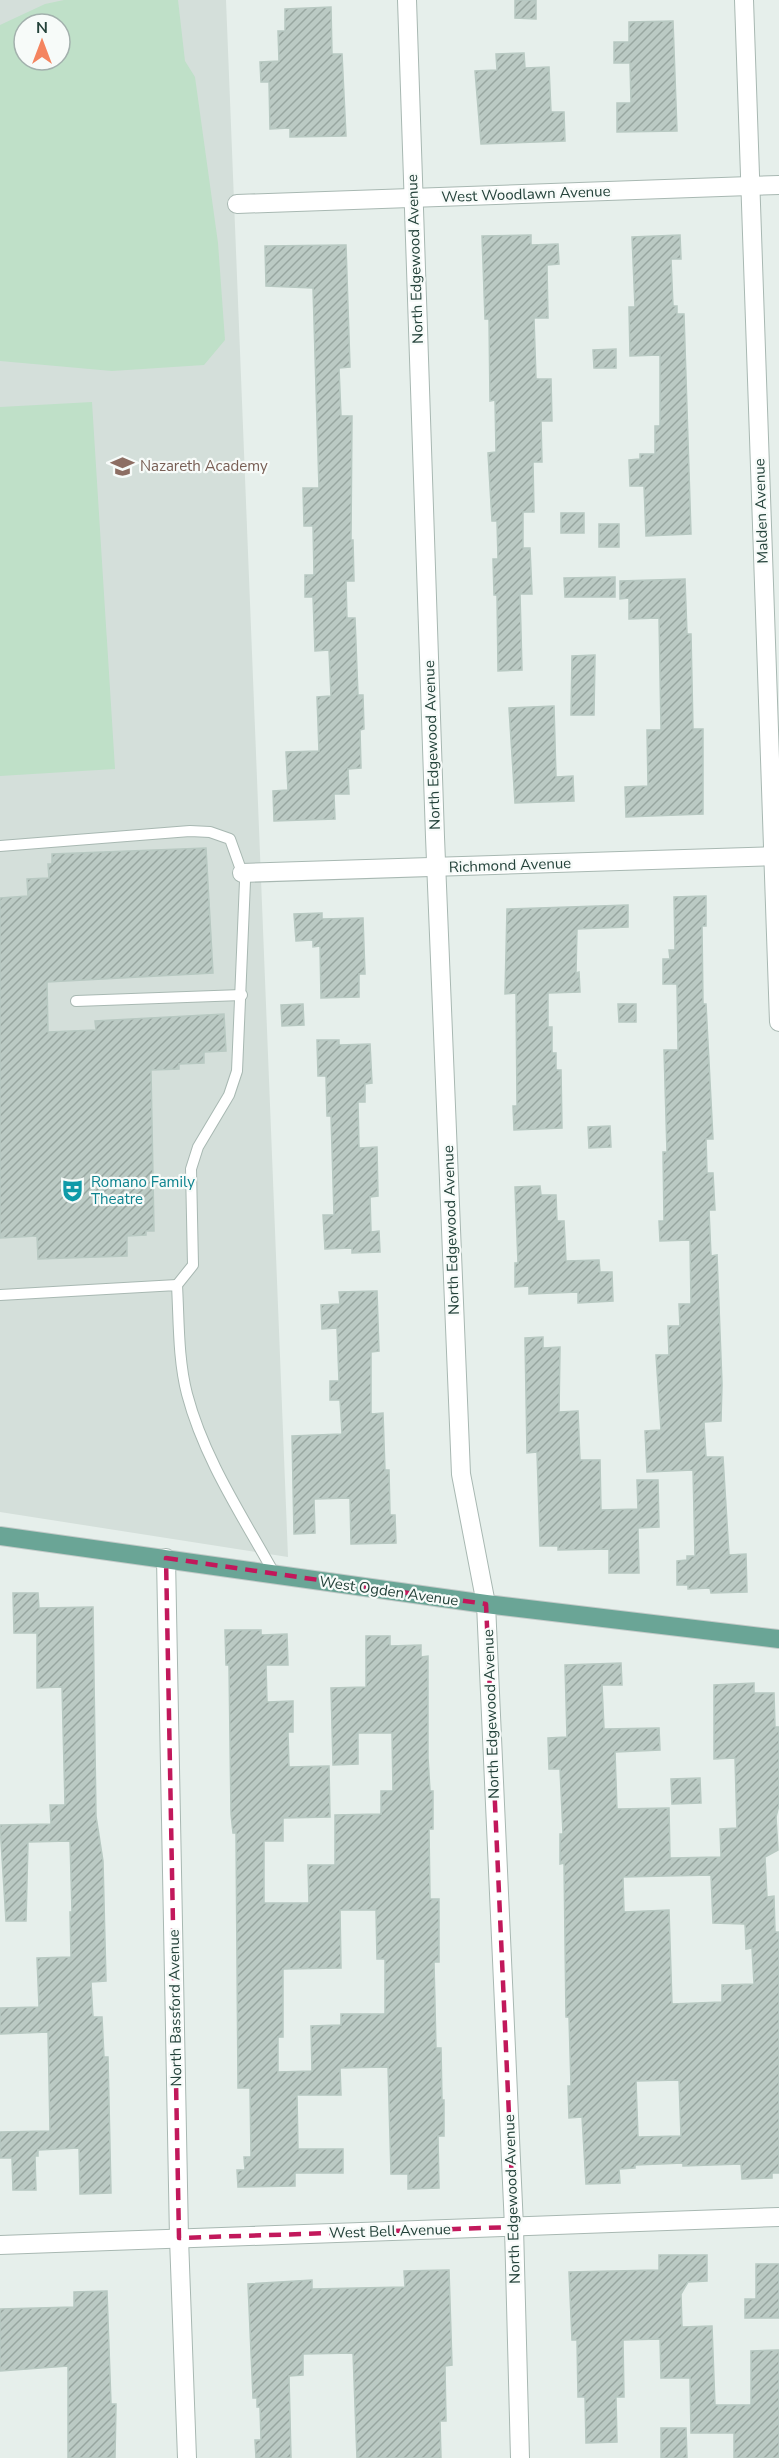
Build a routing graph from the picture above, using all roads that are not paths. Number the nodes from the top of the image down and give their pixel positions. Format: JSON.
{"nodes":[{"id":1,"x":407,"y":0,"type":"edge"},
{"id":2,"x":744,"y":0,"type":"edge"},
{"id":3,"x":779,"y":185,"type":"edge"},
{"id":4,"x":749,"y":186,"type":"junction"},
{"id":5,"x":413,"y":198,"type":"junction"},
{"id":6,"x":237,"y":204,"type":"dead end"},
{"id":7,"x":0,"y":846,"type":"edge"},
{"id":8,"x":776,"y":856,"type":"edge"},
{"id":9,"x":436,"y":867,"type":"junction"},
{"id":10,"x":242,"y":873,"type":"junction"},
{"id":11,"x":242,"y":995,"type":"junction"},
{"id":12,"x":76,"y":1002,"type":"dead end"},
{"id":13,"x":779,"y":1022,"type":"edge"},
{"id":14,"x":177,"y":1285,"type":"junction"},
{"id":15,"x":0,"y":1295,"type":"edge"},
{"id":16,"x":0,"y":1536,"type":"edge"},
{"id":17,"x":166,"y":1558,"type":"junction"},
{"id":18,"x":275,"y":1575,"type":"junction"},
{"id":19,"x":486,"y":1604,"type":"junction"},
{"id":20,"x":779,"y":1639,"type":"edge"},
{"id":21,"x":779,"y":2217,"type":"edge"},
{"id":22,"x":513,"y":2227,"type":"junction"},
{"id":23,"x":179,"y":2238,"type":"junction"},
{"id":24,"x":0,"y":2245,"type":"edge"},
{"id":25,"x":187,"y":2458,"type":"edge"},
{"id":26,"x":520,"y":2458,"type":"edge"}],
"edges":[{"from":1,"to":5,"type":"street","name":"North Edgewood Avenue"},
{"from":2,"to":4,"type":"street","name":"Malden Avenue"},
{"from":3,"to":4,"type":"street","name":"West Woodlawn Avenue"},
{"from":4,"to":5,"type":"street","name":"West Woodlawn Avenue"},
{"from":4,"to":8,"type":"street","name":"Malden Avenue"},
{"from":5,"to":6,"type":"street","name":"West Woodlawn Avenue"},
{"from":5,"to":9,"type":"street","name":"North Edgewood Avenue"},
{"from":7,"to":10,"type":"lane"},
{"from":8,"to":9,"type":"street","name":"Richmond Avenue"},
{"from":8,"to":13,"type":"street","name":"Malden Avenue"},
{"from":9,"to":10,"type":"street","name":"Richmond Avenue"},
{"from":9,"to":19,"type":"street","name":"North Edgewood Avenue"},
{"from":10,"to":11,"type":"lane"},
{"from":11,"to":12,"type":"lane"},
{"from":11,"to":14,"type":"lane"},
{"from":14,"to":15,"type":"lane"},
{"from":14,"to":18,"type":"lane"},
{"from":16,"to":17,"type":"main road","name":"West Ogden Avenue"},
{"from":17,"to":18,"type":"main road","name":"West Ogden Avenue"},
{"from":17,"to":23,"type":"street","name":"North Bassford Avenue"},
{"from":18,"to":19,"type":"main road","name":"West Ogden Avenue"},
{"from":19,"to":20,"type":"main road","name":"West Ogden Avenue"},
{"from":19,"to":22,"type":"street","name":"North Edgewood Avenue"},
{"from":21,"to":22,"type":"street","name":"West Bell Avenue"},
{"from":22,"to":23,"type":"street","name":"West Bell Avenue"},
{"from":22,"to":26,"type":"street","name":"North Edgewood Avenue"},
{"from":23,"to":24,"type":"street","name":"West Bell Avenue"},
{"from":23,"to":25,"type":"street","name":"North Bassford Avenue"}]}
